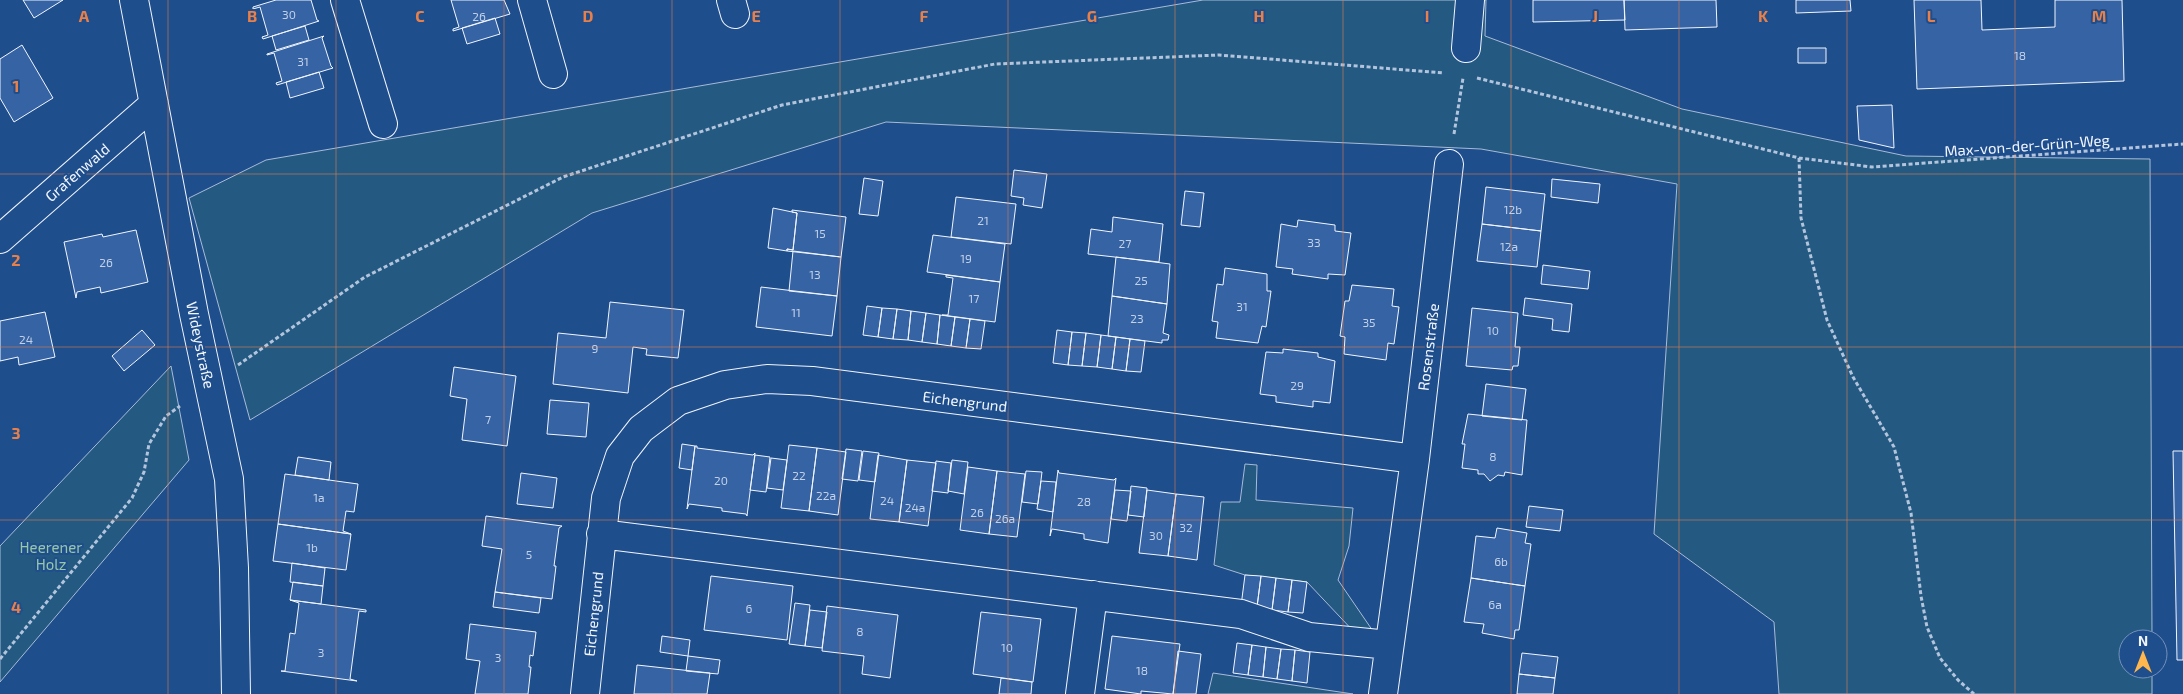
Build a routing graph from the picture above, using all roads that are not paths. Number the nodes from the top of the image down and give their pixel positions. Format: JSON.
{"nodes":[{"id":1,"x":134,"y":0,"type":"edge"},
{"id":2,"x":345,"y":0,"type":"edge"},
{"id":3,"x":532,"y":0,"type":"edge"},
{"id":4,"x":1470,"y":0,"type":"edge"},
{"id":5,"x":1464,"y":61,"type":"road end"},
{"id":6,"x":552,"y":74,"type":"dead end"},
{"id":7,"x":154,"y":104,"type":"junction"},
{"id":8,"x":382,"y":124,"type":"dead end"},
{"id":9,"x":1449,"y":164,"type":"road end"},
{"id":10,"x":0,"y":239,"type":"edge"},
{"id":11,"x":1415,"y":459,"type":"junction"},
{"id":12,"x":601,"y":534,"type":"junction"},
{"id":13,"x":1092,"y":594,"type":"junction"},
{"id":14,"x":1389,"y":645,"type":"junction"},
{"id":15,"x":236,"y":694,"type":"edge"},
{"id":16,"x":584,"y":694,"type":"edge"},
{"id":17,"x":1080,"y":694,"type":"edge"},
{"id":18,"x":1383,"y":694,"type":"edge"}],
"edges":[{"from":1,"to":7,"type":"street","name":"Wideystraße"},
{"from":2,"to":8,"type":"street"},
{"from":3,"to":6,"type":"street"},
{"from":4,"to":5,"type":"street"},
{"from":7,"to":10,"type":"street","name":"Grafenwald"},
{"from":7,"to":15,"type":"street","name":"Wideystraße"},
{"from":9,"to":11,"type":"street","name":"Rosenstraße"},
{"from":11,"to":12,"type":"street","name":"Eichengrund"},
{"from":11,"to":14,"type":"street","name":"Rosenstraße"},
{"from":12,"to":13,"type":"street"},
{"from":12,"to":16,"type":"street","name":"Eichengrund"},
{"from":13,"to":14,"type":"street"},
{"from":13,"to":17,"type":"street"},
{"from":14,"to":18,"type":"street","name":"Rosenstraße"}]}
